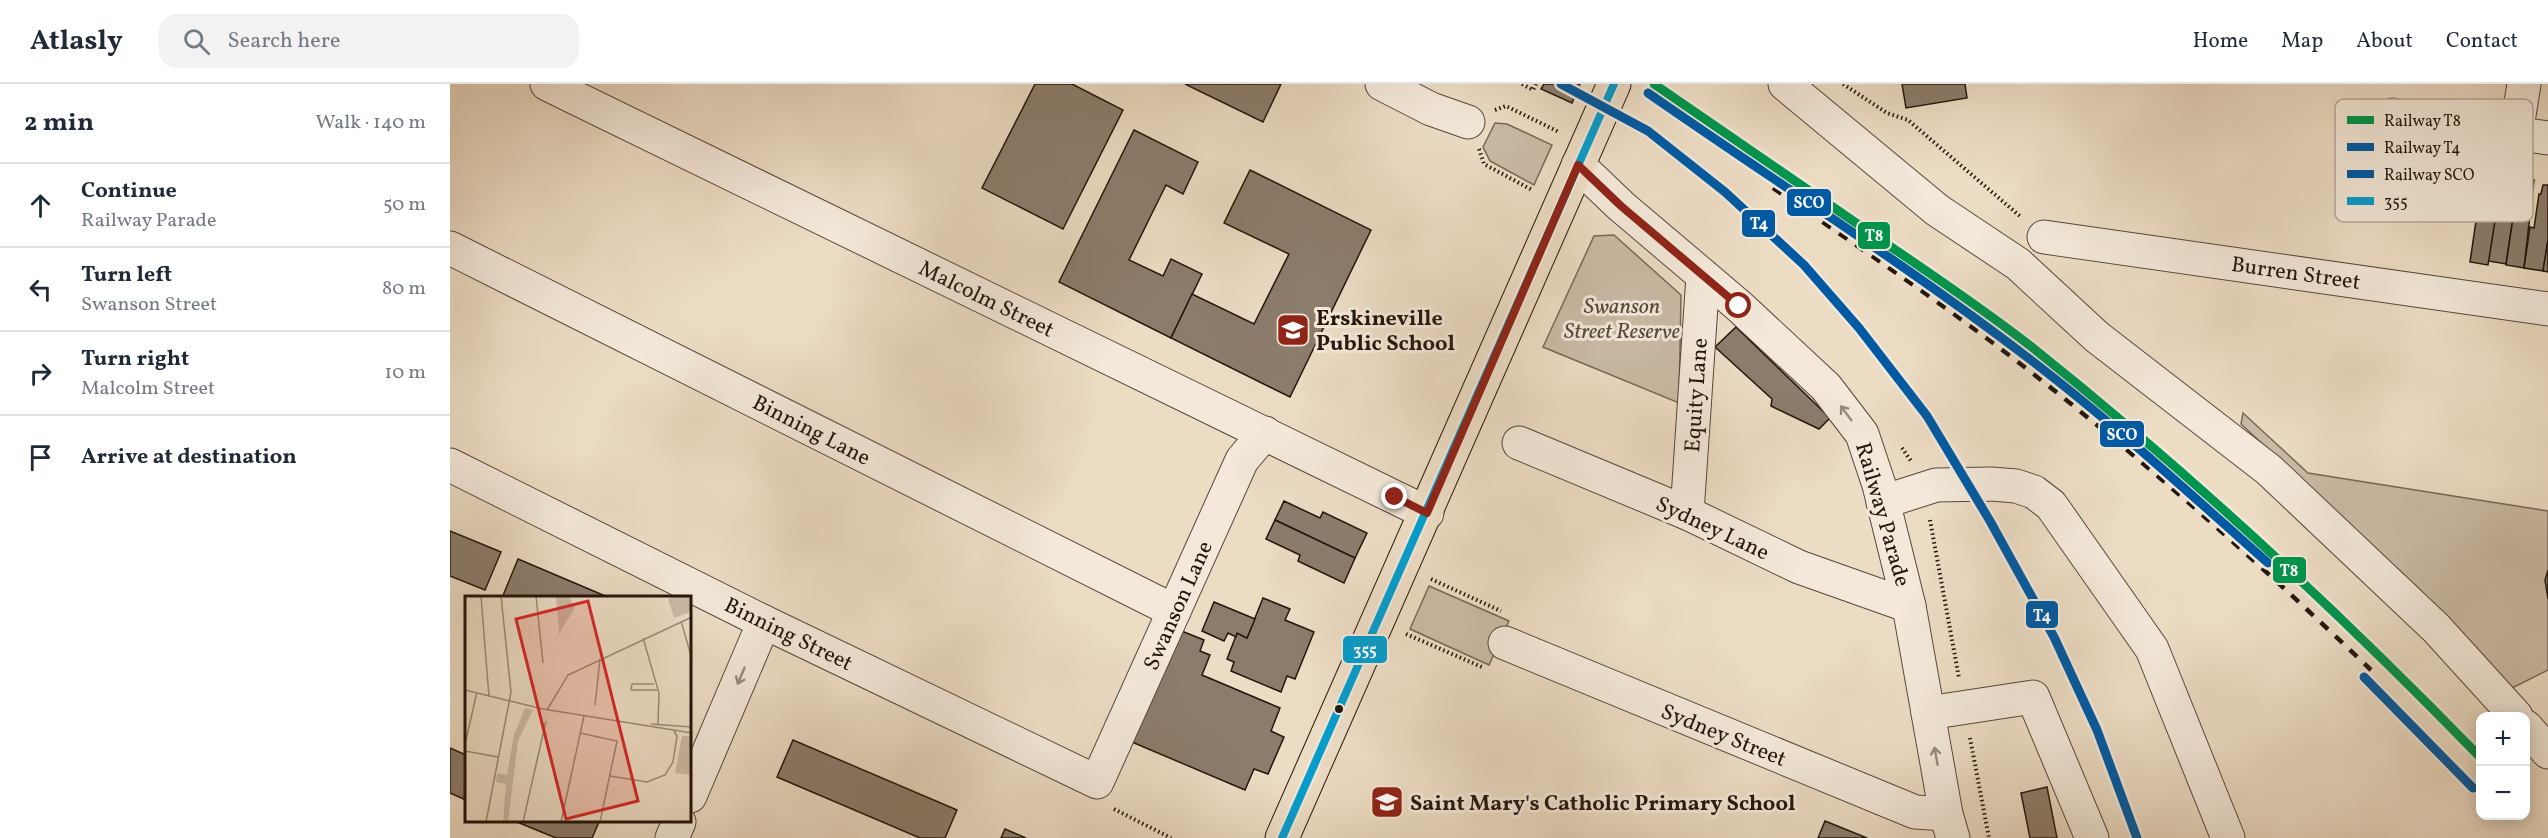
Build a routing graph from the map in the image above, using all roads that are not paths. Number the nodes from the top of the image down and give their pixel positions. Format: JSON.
{"nodes":[{"id":1,"x":547,"y":84,"type":"edge"},
{"id":2,"x":1382,"y":84,"type":"edge"},
{"id":3,"x":1614,"y":84,"type":"edge"},
{"id":4,"x":1785,"y":84,"type":"edge"},
{"id":5,"x":2524,"y":84,"type":"edge"},
{"id":6,"x":2522,"y":99,"type":"edge"},
{"id":7,"x":1479,"y":117,"type":"road end"},
{"id":8,"x":2533,"y":136,"type":"edge"},
{"id":9,"x":2548,"y":138,"type":"edge"},
{"id":10,"x":1578,"y":165,"type":"junction"},
{"id":11,"x":2044,"y":237,"type":"road end"},
{"id":12,"x":450,"y":248,"type":"edge"},
{"id":13,"x":1703,"y":276,"type":"junction"},
{"id":14,"x":2548,"y":309,"type":"edge"},
{"id":15,"x":1265,"y":434,"type":"junction"},
{"id":16,"x":1520,"y":442,"type":"dead end"},
{"id":17,"x":450,"y":465,"type":"edge"},
{"id":18,"x":1883,"y":502,"type":"junction"},
{"id":19,"x":1427,"y":513,"type":"junction"},
{"id":20,"x":1687,"y":513,"type":"junction"},
{"id":21,"x":1909,"y":606,"type":"junction"},
{"id":22,"x":1174,"y":611,"type":"junction"},
{"id":23,"x":764,"y":622,"type":"junction"},
{"id":24,"x":1505,"y":643,"type":"road end"},
{"id":25,"x":2512,"y":712,"type":"edge"},
{"id":26,"x":1928,"y":713,"type":"junction"},
{"id":27,"x":2530,"y":732,"type":"edge"},
{"id":28,"x":2548,"y":752,"type":"edge"},
{"id":29,"x":1097,"y":782,"type":"joint"},
{"id":30,"x":692,"y":791,"type":"edge"},
{"id":31,"x":680,"y":823,"type":"edge"},
{"id":32,"x":1950,"y":826,"type":"edge"},
{"id":33,"x":672,"y":838,"type":"edge"},
{"id":34,"x":1282,"y":838,"type":"edge"},
{"id":35,"x":2092,"y":838,"type":"edge"},
{"id":36,"x":2228,"y":838,"type":"edge"}],
"edges":[{"from":1,"to":15,"type":"street","name":"Malcolm Street"},
{"from":2,"to":7,"type":"street"},
{"from":3,"to":10,"type":"main road"},
{"from":4,"to":25,"type":"street"},
{"from":5,"to":6,"type":"street"},
{"from":8,"to":9,"type":"street"},
{"from":10,"to":13,"type":"street","name":"Railway Parade"},
{"from":10,"to":19,"type":"main road"},
{"from":11,"to":14,"type":"street","name":"Burren Street"},
{"from":12,"to":22,"type":"street","name":"Binning Lane"},
{"from":18,"to":13,"type":"street","name":"Railway Parade","one_way":true},
{"from":13,"to":20,"type":"street","name":"Equity Lane"},
{"from":15,"to":19,"type":"street","name":"Malcolm Street"},
{"from":15,"to":22,"type":"street","name":"Swanson Lane"},
{"from":16,"to":20,"type":"street","name":"Sydney Lane"},
{"from":17,"to":23,"type":"street","name":"Binning Street"},
{"from":18,"to":21,"type":"street","name":"Railway Parade"},
{"from":18,"to":36,"type":"street"},
{"from":19,"to":34,"type":"main road"},
{"from":20,"to":21,"type":"street","name":"Sydney Lane"},
{"from":21,"to":26,"type":"street","name":"Railway Parade"},
{"from":22,"to":29,"type":"street","name":"Swanson Lane"},
{"from":23,"to":29,"type":"street","name":"Binning Street"},
{"from":23,"to":30,"type":"street","one_way":true},
{"from":24,"to":32,"type":"street","name":"Sydney Street"},
{"from":32,"to":26,"type":"street","name":"Railway Parade","one_way":true},
{"from":26,"to":35,"type":"street"},
{"from":27,"to":28,"type":"street"},
{"from":31,"to":33,"type":"street"}]}
